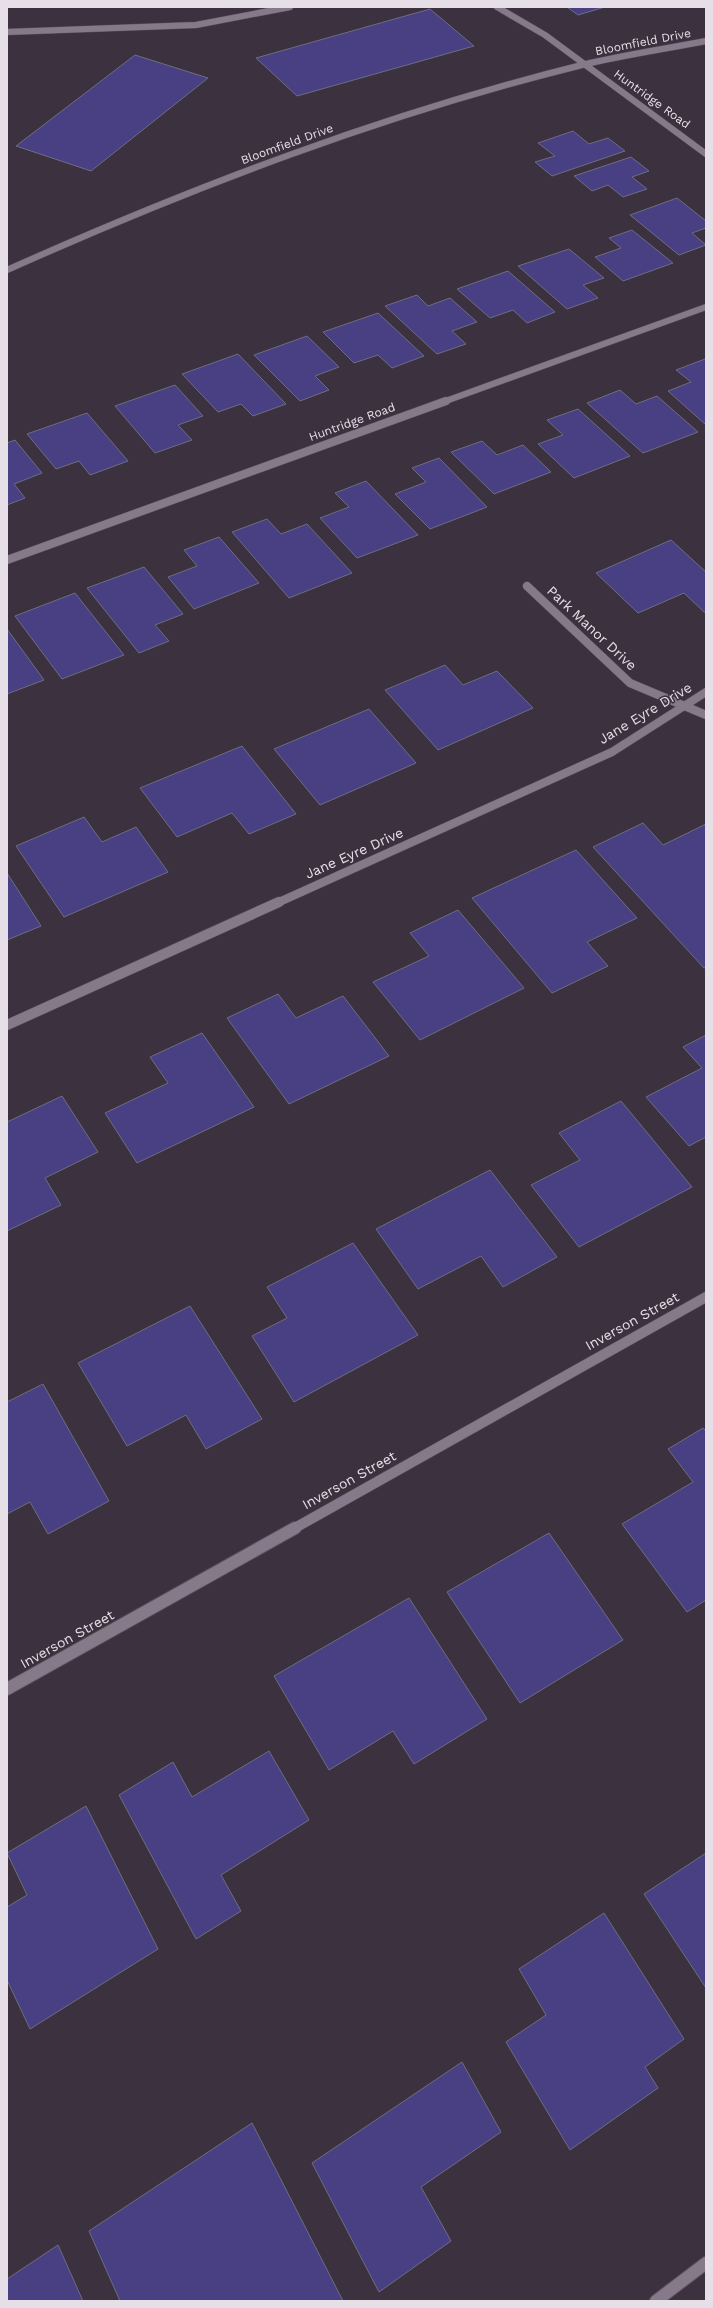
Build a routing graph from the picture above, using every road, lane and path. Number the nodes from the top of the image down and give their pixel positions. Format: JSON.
{"nodes":[{"id":1,"x":290,"y":7,"type":"edge"},
{"id":2,"x":497,"y":7,"type":"edge"},
{"id":3,"x":7,"y":32,"type":"edge"},
{"id":4,"x":706,"y":41,"type":"edge"},
{"id":5,"x":584,"y":64,"type":"junction"},
{"id":6,"x":706,"y":154,"type":"edge"},
{"id":7,"x":7,"y":270,"type":"edge"},
{"id":8,"x":706,"y":307,"type":"edge"},
{"id":9,"x":7,"y":560,"type":"edge"},
{"id":10,"x":527,"y":586,"type":"dead end"},
{"id":11,"x":706,"y":692,"type":"edge"},
{"id":12,"x":684,"y":706,"type":"junction"},
{"id":13,"x":706,"y":716,"type":"edge"},
{"id":14,"x":7,"y":1025,"type":"edge"},
{"id":15,"x":706,"y":1296,"type":"edge"},
{"id":16,"x":7,"y":1689,"type":"edge"},
{"id":17,"x":706,"y":2263,"type":"edge"},
{"id":18,"x":656,"y":2301,"type":"edge"}],
"edges":[{"from":1,"to":3,"type":"street"},
{"from":2,"to":5,"type":"street","name":"Bloomfield Drive"},
{"from":4,"to":5,"type":"street","name":"Bloomfield Drive"},
{"from":5,"to":6,"type":"street","name":"Huntridge Road"},
{"from":5,"to":7,"type":"street","name":"Bloomfield Drive"},
{"from":8,"to":9,"type":"street","name":"Huntridge Road"},
{"from":10,"to":12,"type":"street","name":"Park Manor Drive"},
{"from":11,"to":12,"type":"street","name":"Jane Eyre Drive"},
{"from":12,"to":13,"type":"street","name":"Park Manor Drive"},
{"from":12,"to":14,"type":"street","name":"Jane Eyre Drive"},
{"from":15,"to":16,"type":"street","name":"Inverson Street"},
{"from":17,"to":18,"type":"street"}]}
